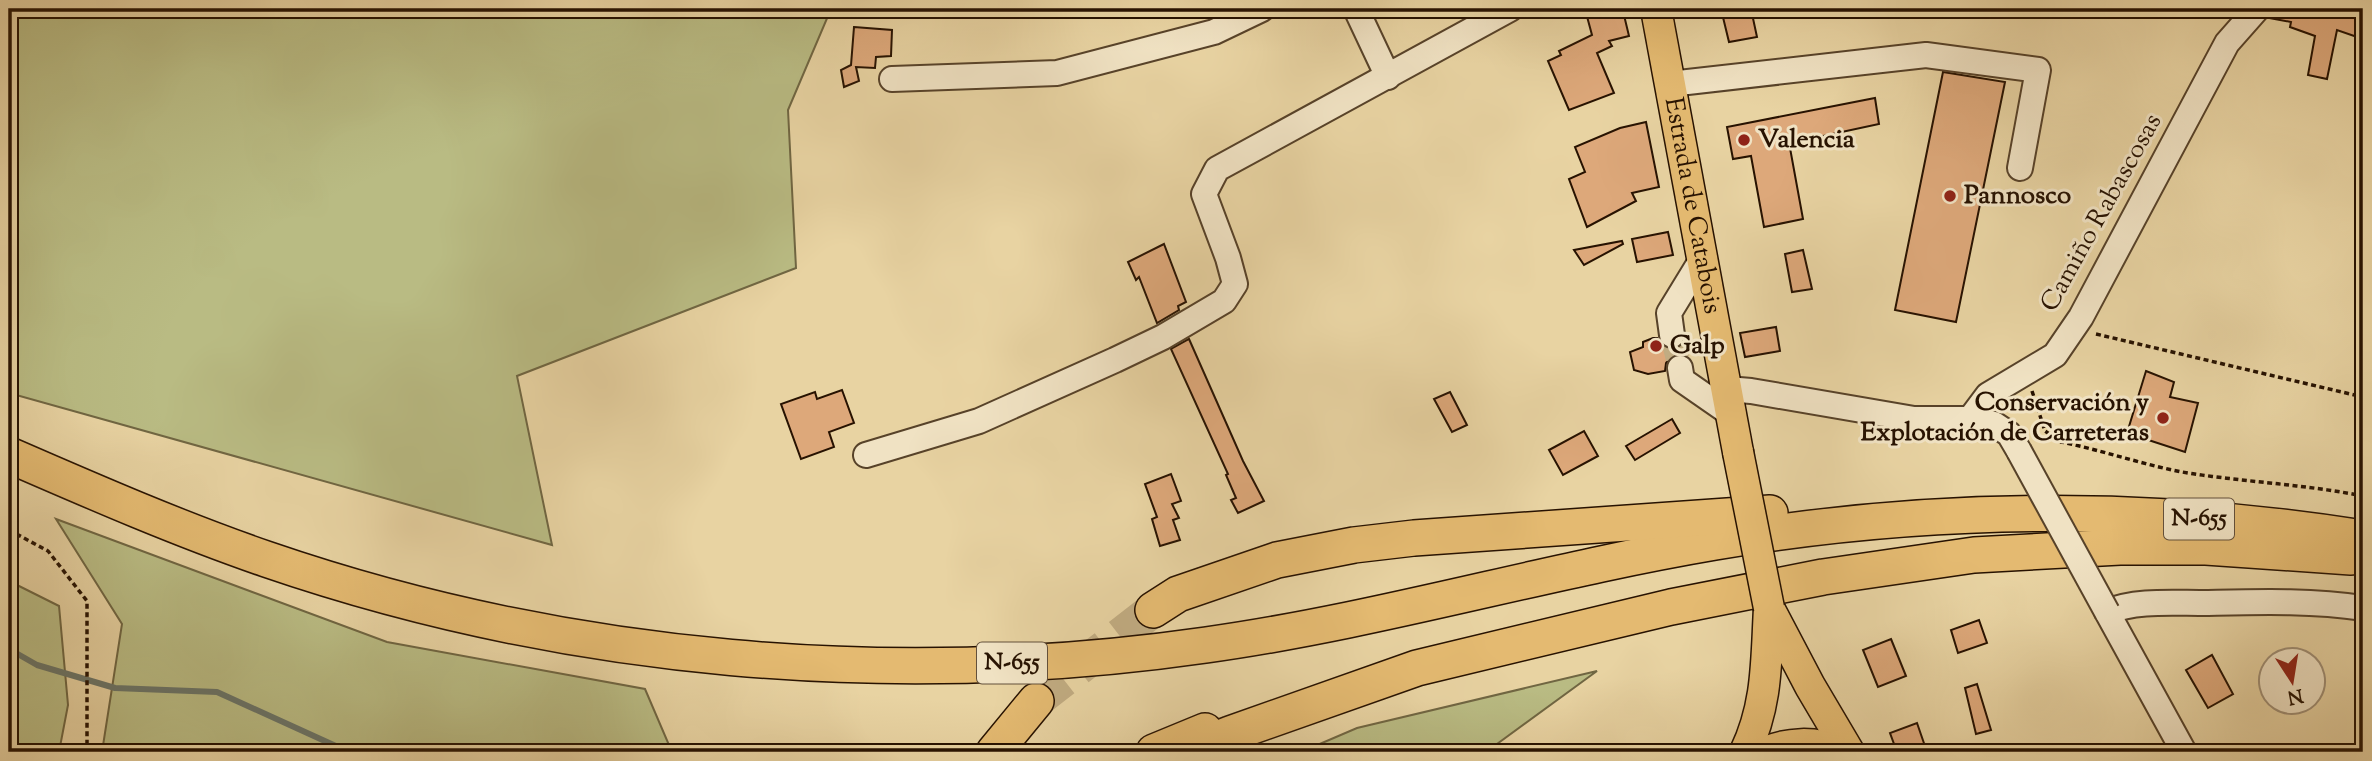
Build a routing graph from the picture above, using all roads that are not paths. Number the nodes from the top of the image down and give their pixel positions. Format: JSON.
{"nodes":[{"id":1,"x":1262,"y":9,"type":"edge"},
{"id":2,"x":1356,"y":9,"type":"edge"},
{"id":3,"x":1510,"y":9,"type":"edge"},
{"id":4,"x":1656,"y":9,"type":"edge"},
{"id":5,"x":2257,"y":9,"type":"edge"},
{"id":6,"x":1388,"y":77,"type":"junction"},
{"id":7,"x":892,"y":79,"type":"dead end"},
{"id":8,"x":1670,"y":84,"type":"junction"},
{"id":9,"x":2020,"y":169,"type":"dead end"},
{"id":10,"x":1702,"y":259,"type":"junction"},
{"id":11,"x":1672,"y":335,"type":"tunnel mouth"},
{"id":12,"x":1679,"y":368,"type":"tunnel mouth"},
{"id":13,"x":1729,"y":401,"type":"junction"},
{"id":14,"x":1970,"y":419,"type":"junction"},
{"id":15,"x":9,"y":455,"type":"edge"},
{"id":16,"x":866,"y":455,"type":"dead end"},
{"id":17,"x":2034,"y":514,"type":"junction"},
{"id":18,"x":2363,"y":538,"type":"edge"},
{"id":19,"x":2363,"y":559,"type":"edge"},
{"id":20,"x":1769,"y":608,"type":"junction"},
{"id":21,"x":2363,"y":608,"type":"edge"},
{"id":22,"x":1153,"y":610,"type":"tunnel mouth"},
{"id":23,"x":2107,"y":612,"type":"junction"},
{"id":24,"x":1417,"y":668,"type":"junction"},
{"id":25,"x":1035,"y":701,"type":"tunnel mouth"},
{"id":26,"x":994,"y":752,"type":"edge"},
{"id":27,"x":1154,"y":752,"type":"edge"},
{"id":28,"x":1185,"y":752,"type":"edge"},
{"id":29,"x":1745,"y":752,"type":"edge"},
{"id":30,"x":1765,"y":752,"type":"edge"},
{"id":31,"x":1838,"y":752,"type":"edge"},
{"id":32,"x":1849,"y":752,"type":"edge"},
{"id":33,"x":2184,"y":752,"type":"edge"}],
"edges":[{"from":1,"to":7,"type":"street"},
{"from":2,"to":6,"type":"street"},
{"from":3,"to":6,"type":"street"},
{"from":4,"to":8,"type":"main road","name":"Estrada de Catabois"},
{"from":5,"to":14,"type":"street","name":"Camiño Rabascosas"},
{"from":6,"to":16,"type":"street"},
{"from":8,"to":9,"type":"street"},
{"from":8,"to":10,"type":"main road","name":"Estrada de Catabois"},
{"from":10,"to":11,"type":"street"},
{"from":10,"to":13,"type":"main road","name":"Estrada de Catabois"},
{"from":12,"to":13,"type":"street"},
{"from":13,"to":14,"type":"street"},
{"from":13,"to":20,"type":"main road","name":"Estrada de Catabois","bridge":true},
{"from":14,"to":23,"type":"street","bridge":true},
{"from":15,"to":17,"type":"highway","number":"N-655"},
{"from":17,"to":18,"type":"highway","number":"N-655"},
{"from":17,"to":22,"type":"highway"},
{"from":19,"to":24,"type":"highway"},
{"from":20,"to":29,"type":"main road"},
{"from":20,"to":32,"type":"main road"},
{"from":21,"to":23,"type":"street"},
{"from":23,"to":33,"type":"street"},
{"from":24,"to":27,"type":"highway"},
{"from":24,"to":28,"type":"highway"},
{"from":25,"to":26,"type":"highway"},
{"from":30,"to":31,"type":"main road"}]}
